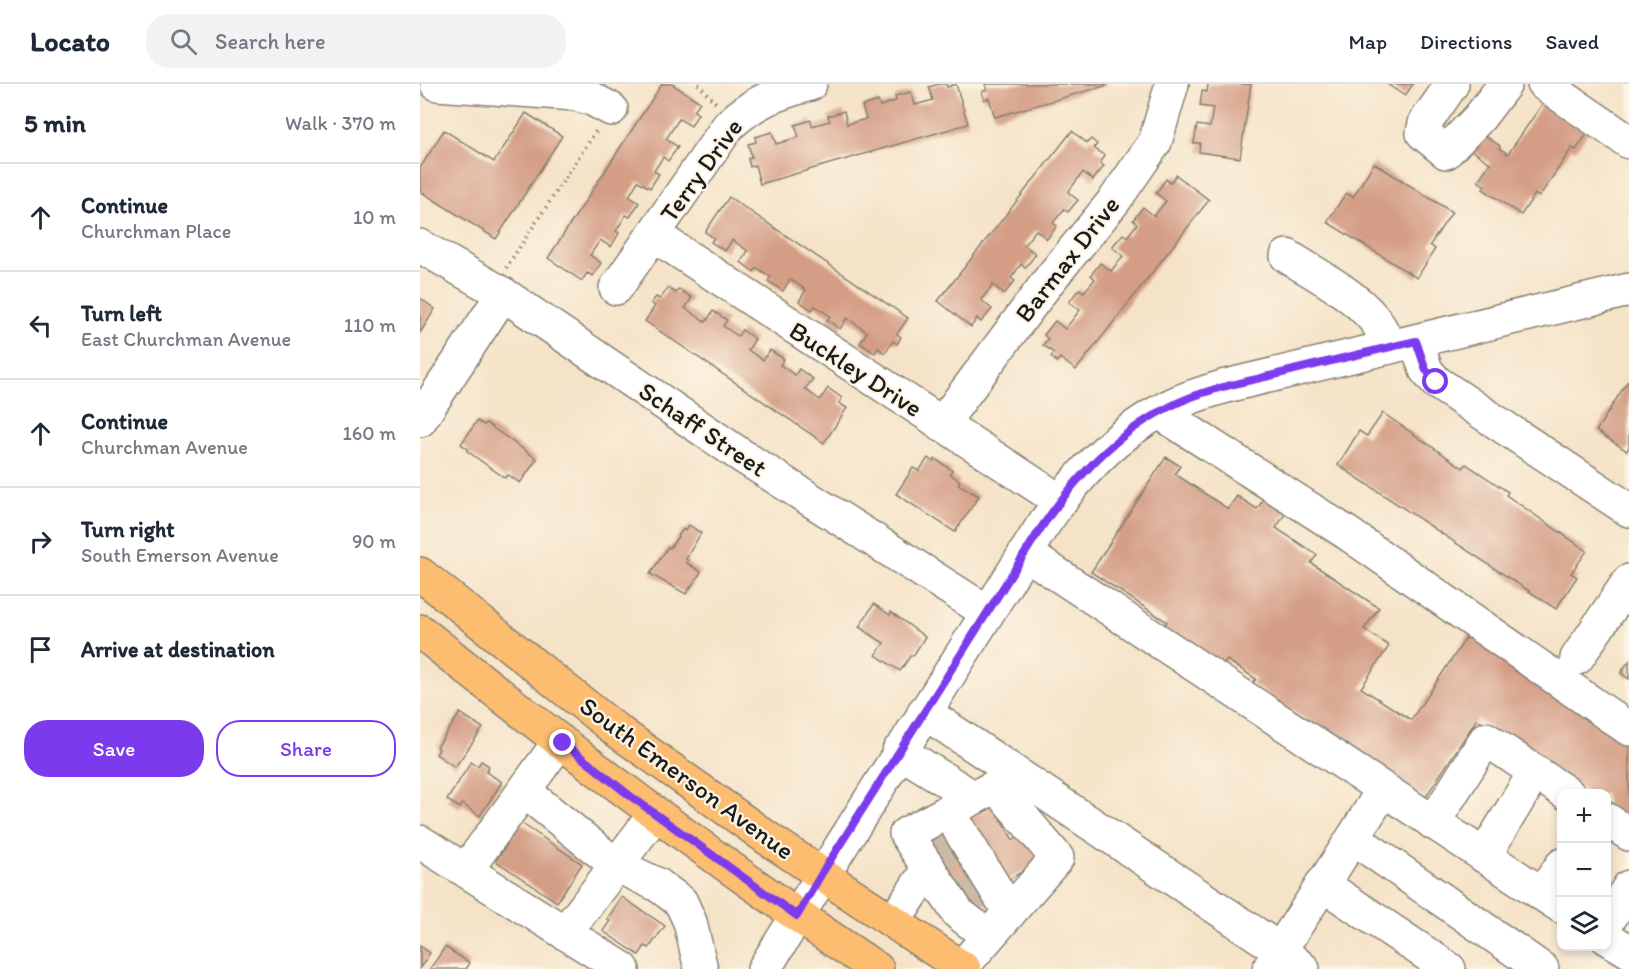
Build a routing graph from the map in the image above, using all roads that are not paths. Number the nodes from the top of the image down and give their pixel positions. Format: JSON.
{"nodes":[{"id":1,"x":437,"y":84,"type":"edge"},
{"id":2,"x":810,"y":84,"type":"edge"},
{"id":3,"x":1172,"y":84,"type":"edge"},
{"id":4,"x":1452,"y":84,"type":"edge"},
{"id":5,"x":1505,"y":84,"type":"edge"},
{"id":6,"x":1544,"y":84,"type":"edge"},
{"id":7,"x":556,"y":88,"type":"edge"},
{"id":8,"x":611,"y":109,"type":"road end"},
{"id":9,"x":1629,"y":142,"type":"edge"},
{"id":10,"x":654,"y":235,"type":"junction"},
{"id":11,"x":420,"y":246,"type":"edge"},
{"id":12,"x":1287,"y":256,"type":"dead end"},
{"id":13,"x":616,"y":288,"type":"dead end"},
{"id":14,"x":1629,"y":290,"type":"edge"},
{"id":15,"x":497,"y":291,"type":"junction"},
{"id":16,"x":1403,"y":344,"type":"junction"},
{"id":17,"x":1159,"y":412,"type":"junction"},
{"id":18,"x":420,"y":420,"type":"edge"},
{"id":19,"x":941,"y":425,"type":"junction"},
{"id":20,"x":1070,"y":489,"type":"junction"},
{"id":21,"x":1629,"y":510,"type":"edge"},
{"id":22,"x":1025,"y":553,"type":"junction"},
{"id":23,"x":420,"y":574,"type":"edge"},
{"id":24,"x":1629,"y":580,"type":"edge"},
{"id":25,"x":987,"y":612,"type":"junction"},
{"id":26,"x":420,"y":631,"type":"edge"},
{"id":27,"x":1577,"y":658,"type":"dead end"},
{"id":28,"x":924,"y":712,"type":"junction"},
{"id":29,"x":1629,"y":729,"type":"edge"},
{"id":30,"x":560,"y":741,"type":"junction"},
{"id":31,"x":976,"y":747,"type":"junction"},
{"id":32,"x":899,"y":751,"type":"junction"},
{"id":33,"x":1535,"y":772,"type":"junction"},
{"id":34,"x":1560,"y":789,"type":"edge"},
{"id":35,"x":1383,"y":790,"type":"junction"},
{"id":36,"x":524,"y":791,"type":"junction"},
{"id":37,"x":958,"y":798,"type":"junction"},
{"id":38,"x":865,"y":806,"type":"junction"},
{"id":39,"x":655,"y":814,"type":"junction"},
{"id":40,"x":1611,"y":822,"type":"edge"},
{"id":41,"x":1433,"y":823,"type":"junction"},
{"id":42,"x":906,"y":834,"type":"junction"},
{"id":43,"x":1629,"y":834,"type":"edge"},
{"id":44,"x":1353,"y":838,"type":"junction"},
{"id":45,"x":420,"y":842,"type":"edge"},
{"id":46,"x":1484,"y":856,"type":"junction"},
{"id":47,"x":616,"y":866,"type":"junction"},
{"id":48,"x":466,"y":870,"type":"junction"},
{"id":49,"x":822,"y":873,"type":"junction"},
{"id":50,"x":957,"y":873,"type":"junction"},
{"id":51,"x":1557,"y":883,"type":"edge"},
{"id":52,"x":1322,"y":884,"type":"junction"},
{"id":53,"x":1629,"y":887,"type":"edge"},
{"id":54,"x":1552,"y":901,"type":"edge"},
{"id":55,"x":1009,"y":911,"type":"junction"},
{"id":56,"x":797,"y":916,"type":"junction"},
{"id":57,"x":1611,"y":916,"type":"edge"},
{"id":58,"x":894,"y":921,"type":"junction"},
{"id":59,"x":565,"y":933,"type":"junction"},
{"id":60,"x":988,"y":936,"type":"junction"},
{"id":61,"x":1611,"y":940,"type":"edge"},
{"id":62,"x":1629,"y":951,"type":"edge"},
{"id":63,"x":1284,"y":963,"type":"edge"},
{"id":64,"x":963,"y":968,"type":"edge"},
{"id":65,"x":623,"y":969,"type":"edge"},
{"id":66,"x":702,"y":969,"type":"edge"},
{"id":67,"x":764,"y":969,"type":"edge"},
{"id":68,"x":877,"y":969,"type":"edge"},
{"id":69,"x":1449,"y":969,"type":"edge"},
{"id":70,"x":1542,"y":969,"type":"edge"}],
"edges":[{"from":1,"to":7,"type":"street"},
{"from":2,"to":10,"type":"street","name":"Terry Drive"},
{"from":3,"to":19,"type":"street","name":"Barmax Drive"},
{"from":4,"to":5,"type":"street"},
{"from":6,"to":9,"type":"street"},
{"from":7,"to":8,"type":"street"},
{"from":10,"to":13,"type":"street","name":"Terry Drive"},
{"from":10,"to":19,"type":"street","name":"Buckley Drive"},
{"from":11,"to":15,"type":"street","name":"Schaff Street"},
{"from":12,"to":16,"type":"street"},
{"from":14,"to":16,"type":"street"},
{"from":15,"to":18,"type":"street"},
{"from":15,"to":25,"type":"street","name":"Schaff Street"},
{"from":16,"to":17,"type":"street"},
{"from":16,"to":21,"type":"street"},
{"from":17,"to":20,"type":"street"},
{"from":17,"to":29,"type":"street"},
{"from":19,"to":20,"type":"street","name":"Buckley Drive"},
{"from":20,"to":22,"type":"street"},
{"from":22,"to":25,"type":"street"},
{"from":22,"to":35,"type":"street"},
{"from":23,"to":49,"type":"main road","name":"South Emerson Avenue"},
{"from":24,"to":27,"type":"street"},
{"from":25,"to":28,"type":"street"},
{"from":26,"to":30,"type":"main road","name":"South Emerson Avenue"},
{"from":28,"to":31,"type":"street"},
{"from":28,"to":32,"type":"street"},
{"from":30,"to":36,"type":"street"},
{"from":30,"to":39,"type":"main road","name":"South Emerson Avenue"},
{"from":31,"to":37,"type":"street"},
{"from":31,"to":63,"type":"street"},
{"from":32,"to":37,"type":"street"},
{"from":32,"to":38,"type":"street"},
{"from":33,"to":34,"type":"street"},
{"from":33,"to":41,"type":"street"},
{"from":33,"to":46,"type":"street"},
{"from":35,"to":41,"type":"street"},
{"from":35,"to":44,"type":"street"},
{"from":36,"to":47,"type":"street"},
{"from":36,"to":48,"type":"street"},
{"from":37,"to":42,"type":"street"},
{"from":37,"to":50,"type":"street"},
{"from":37,"to":55,"type":"street"},
{"from":38,"to":42,"type":"street"},
{"from":38,"to":49,"type":"street"},
{"from":39,"to":47,"type":"street"},
{"from":39,"to":56,"type":"main road","name":"South Emerson Avenue"},
{"from":40,"to":43,"type":"street"},
{"from":41,"to":46,"type":"street"},
{"from":42,"to":50,"type":"street"},
{"from":44,"to":52,"type":"street"},
{"from":44,"to":70,"type":"street"},
{"from":45,"to":48,"type":"street"},
{"from":46,"to":54,"type":"street"},
{"from":47,"to":59,"type":"street"},
{"from":47,"to":66,"type":"street"},
{"from":48,"to":59,"type":"street"},
{"from":49,"to":56,"type":"street"},
{"from":49,"to":58,"type":"main road","name":"South Emerson Avenue"},
{"from":50,"to":55,"type":"street"},
{"from":50,"to":58,"type":"street"},
{"from":50,"to":60,"type":"street"},
{"from":51,"to":54,"type":"street"},
{"from":52,"to":63,"type":"street"},
{"from":52,"to":69,"type":"street"},
{"from":53,"to":57,"type":"street"},
{"from":55,"to":60,"type":"street"},
{"from":56,"to":67,"type":"street"},
{"from":56,"to":68,"type":"main road","name":"South Emerson Avenue"},
{"from":58,"to":64,"type":"main road","name":"South Emerson Avenue"},
{"from":59,"to":65,"type":"street"},
{"from":60,"to":64,"type":"street"},
{"from":61,"to":62,"type":"street"}]}
